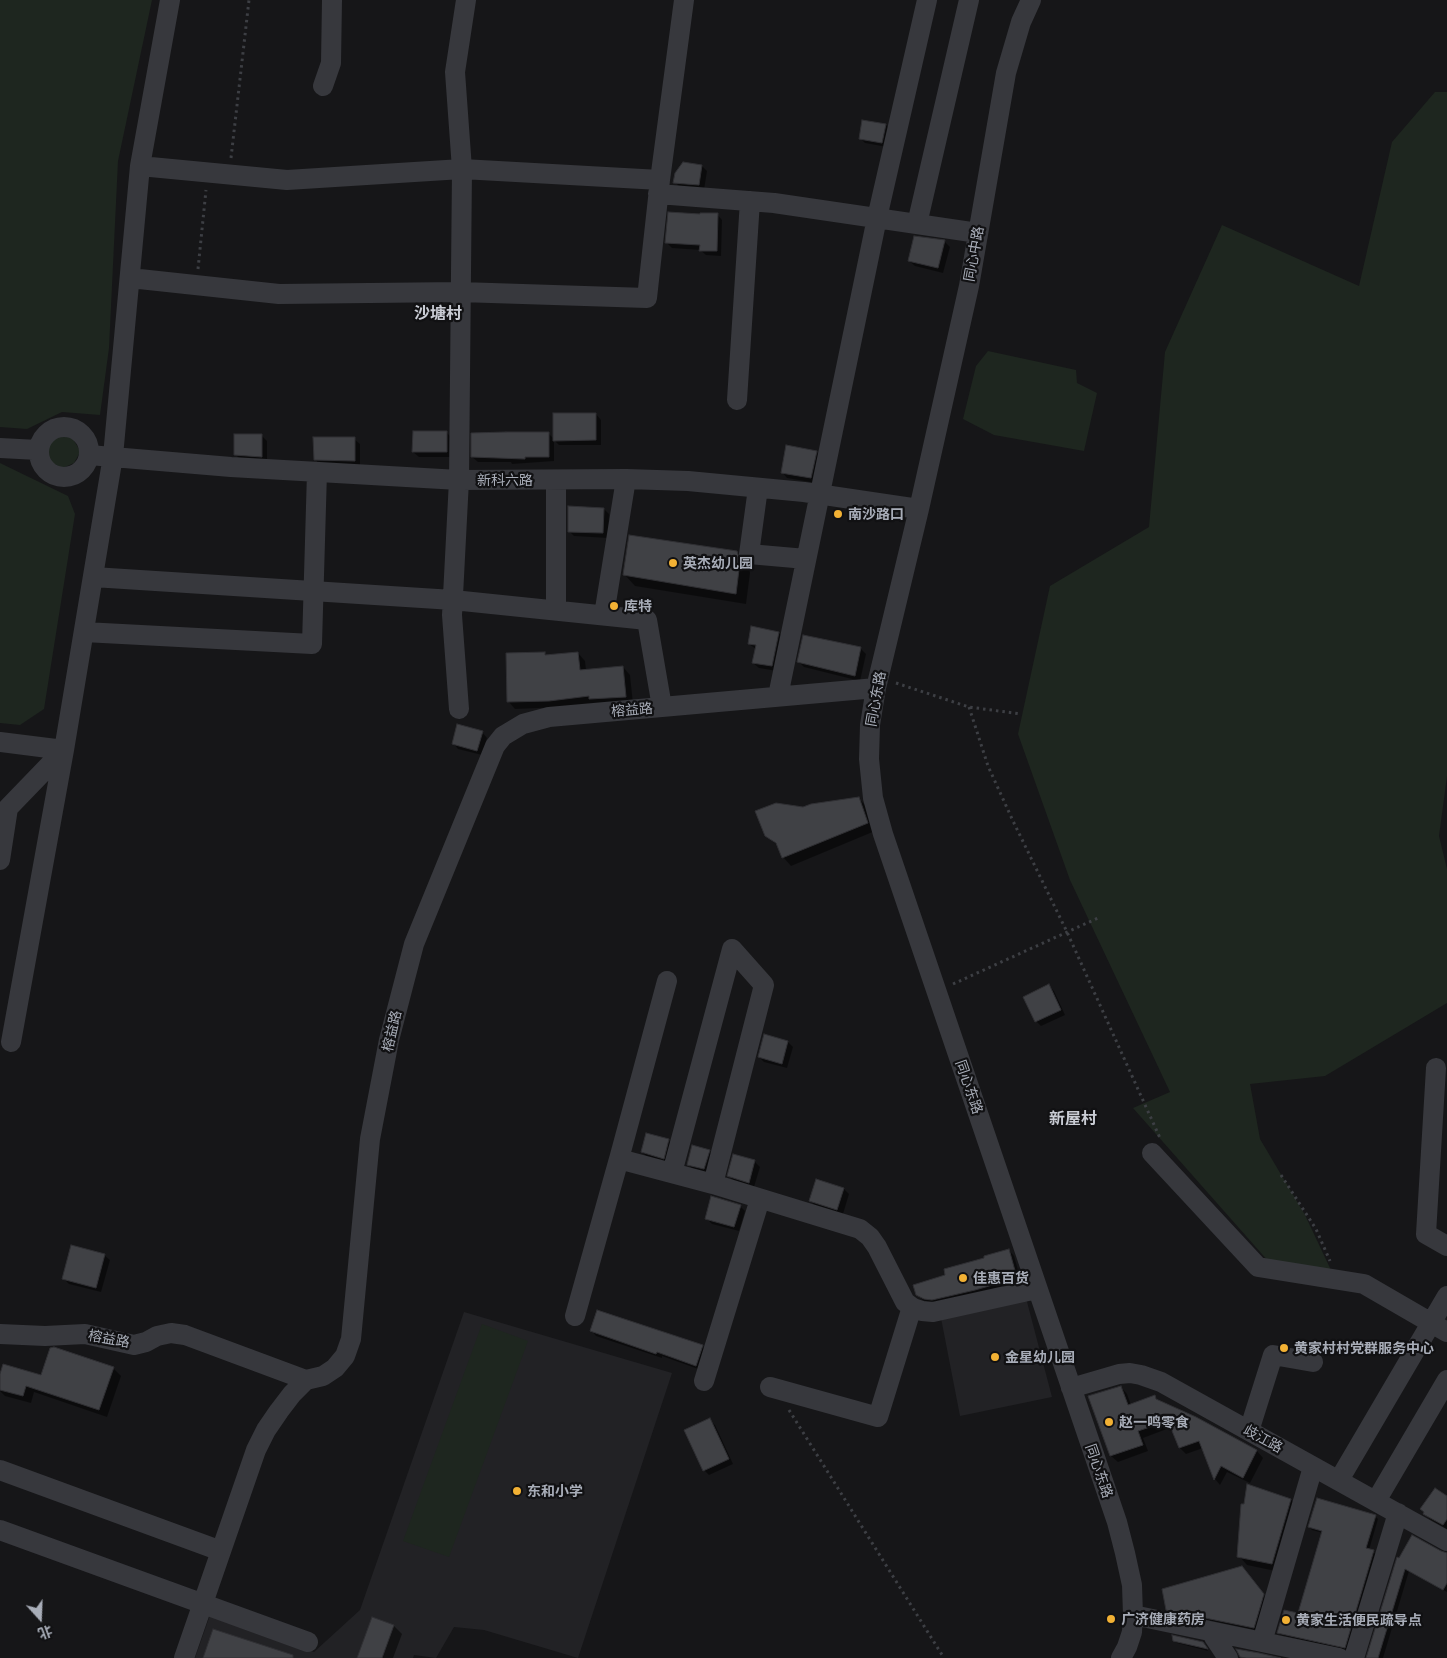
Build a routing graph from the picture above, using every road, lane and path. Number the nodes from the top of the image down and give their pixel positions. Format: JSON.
{"nodes":[{"id":1,"x":170,"y":0,"type":"edge"},
{"id":2,"x":249,"y":0,"type":"edge"},
{"id":3,"x":332,"y":0,"type":"edge"},
{"id":4,"x":466,"y":0,"type":"edge"},
{"id":5,"x":684,"y":0,"type":"edge"},
{"id":6,"x":927,"y":0,"type":"edge"},
{"id":7,"x":969,"y":0,"type":"edge"},
{"id":8,"x":1031,"y":0,"type":"edge"},
{"id":9,"x":323,"y":86,"type":"dead end"},
{"id":10,"x":140,"y":166,"type":"junction"},
{"id":11,"x":462,"y":169,"type":"junction"},
{"id":12,"x":208,"y":172,"type":"junction"},
{"id":13,"x":229,"y":174,"type":"junction"},
{"id":14,"x":659,"y":187,"type":"junction"},
{"id":15,"x":750,"y":201,"type":"junction"},
{"id":16,"x":877,"y":218,"type":"junction"},
{"id":17,"x":917,"y":224,"type":"junction"},
{"id":18,"x":978,"y":233,"type":"junction"},
{"id":19,"x":130,"y":278,"type":"junction"},
{"id":20,"x":197,"y":285,"type":"junction"},
{"id":21,"x":460,"y":292,"type":"junction"},
{"id":22,"x":737,"y":400,"type":"dead end"},
{"id":23,"x":0,"y":448,"type":"edge"},
{"id":24,"x":38,"y":450,"type":"junction"},
{"id":25,"x":89,"y":454,"type":"junction"},
{"id":26,"x":113,"y":456,"type":"junction"},
{"id":27,"x":317,"y":472,"type":"junction"},
{"id":28,"x":626,"y":479,"type":"junction"},
{"id":29,"x":459,"y":480,"type":"junction"},
{"id":30,"x":556,"y":480,"type":"junction"},
{"id":31,"x":758,"y":488,"type":"junction"},
{"id":32,"x":819,"y":494,"type":"junction"},
{"id":33,"x":919,"y":509,"type":"junction"},
{"id":34,"x":806,"y":559,"type":"junction"},
{"id":35,"x":93,"y":577,"type":"junction"},
{"id":36,"x":314,"y":591,"type":"junction"},
{"id":37,"x":453,"y":600,"type":"junction"},
{"id":38,"x":556,"y":610,"type":"junction"},
{"id":39,"x":604,"y":615,"type":"junction"},
{"id":40,"x":84,"y":632,"type":"junction"},
{"id":41,"x":877,"y":683,"type":"junction"},
{"id":42,"x":778,"y":696,"type":"junction"},
{"id":43,"x":662,"y":707,"type":"junction"},
{"id":44,"x":970,"y":707,"type":"junction"},
{"id":45,"x":458,"y":709,"type":"dead end"},
{"id":46,"x":1021,"y":714,"type":"dead end"},
{"id":47,"x":0,"y":742,"type":"edge"},
{"id":48,"x":64,"y":750,"type":"junction"},
{"id":49,"x":0,"y":860,"type":"edge"},
{"id":50,"x":1098,"y":918,"type":"dead end"},
{"id":51,"x":1067,"y":932,"type":"junction"},
{"id":52,"x":667,"y":981,"type":"dead end"},
{"id":53,"x":936,"y":991,"type":"junction"},
{"id":54,"x":11,"y":1042,"type":"dead end"},
{"id":55,"x":1436,"y":1068,"type":"dead end"},
{"id":56,"x":1152,"y":1153,"type":"joint"},
{"id":57,"x":619,"y":1158,"type":"junction"},
{"id":58,"x":672,"y":1173,"type":"junction"},
{"id":59,"x":1280,"y":1175,"type":"dead end"},
{"id":60,"x":713,"y":1184,"type":"junction"},
{"id":61,"x":760,"y":1199,"type":"junction"},
{"id":62,"x":1447,"y":1246,"type":"edge"},
{"id":63,"x":1337,"y":1281,"type":"junction"},
{"id":64,"x":1037,"y":1289,"type":"junction"},
{"id":65,"x":1447,"y":1296,"type":"edge"},
{"id":66,"x":912,"y":1307,"type":"junction"},
{"id":67,"x":575,"y":1316,"type":"dead end"},
{"id":68,"x":1439,"y":1327,"type":"edge"},
{"id":69,"x":0,"y":1334,"type":"edge"},
{"id":70,"x":1313,"y":1362,"type":"dead end"},
{"id":71,"x":306,"y":1380,"type":"junction"},
{"id":72,"x":1447,"y":1380,"type":"edge"},
{"id":73,"x":704,"y":1381,"type":"dead end"},
{"id":74,"x":773,"y":1388,"type":"joint"},
{"id":75,"x":1071,"y":1388,"type":"junction"},
{"id":76,"x":1249,"y":1431,"type":"junction"},
{"id":77,"x":1313,"y":1466,"type":"junction"},
{"id":78,"x":0,"y":1470,"type":"edge"},
{"id":79,"x":1339,"y":1480,"type":"junction"},
{"id":80,"x":1376,"y":1501,"type":"junction"},
{"id":81,"x":1398,"y":1513,"type":"junction"},
{"id":82,"x":0,"y":1530,"type":"edge"},
{"id":83,"x":1447,"y":1540,"type":"edge"},
{"id":84,"x":221,"y":1551,"type":"junction"},
{"id":85,"x":203,"y":1604,"type":"junction"},
{"id":86,"x":1133,"y":1615,"type":"junction"},
{"id":87,"x":1214,"y":1637,"type":"dead end"},
{"id":88,"x":308,"y":1642,"type":"dead end"},
{"id":89,"x":1262,"y":1642,"type":"junction"},
{"id":90,"x":184,"y":1658,"type":"edge"},
{"id":91,"x":944,"y":1658,"type":"edge"},
{"id":92,"x":1120,"y":1658,"type":"edge"},
{"id":93,"x":1228,"y":1658,"type":"edge"},
{"id":94,"x":1339,"y":1658,"type":"edge"},
{"id":95,"x":1354,"y":1658,"type":"edge"}],
"edges":[{"from":1,"to":10,"type":"street"},
{"from":2,"to":13,"type":"path"},
{"from":3,"to":9,"type":"street"},
{"from":4,"to":11,"type":"street"},
{"from":5,"to":14,"type":"street"},
{"from":6,"to":16,"type":"street"},
{"from":7,"to":17,"type":"street"},
{"from":8,"to":18,"type":"street","name":"同心中路"},
{"from":10,"to":12,"type":"street"},
{"from":10,"to":19,"type":"street"},
{"from":11,"to":13,"type":"street"},
{"from":11,"to":14,"type":"street"},
{"from":11,"to":21,"type":"street"},
{"from":12,"to":13,"type":"street"},
{"from":12,"to":20,"type":"path"},
{"from":14,"to":15,"type":"street"},
{"from":14,"to":21,"type":"street"},
{"from":15,"to":16,"type":"street"},
{"from":15,"to":22,"type":"street"},
{"from":16,"to":17,"type":"street"},
{"from":16,"to":32,"type":"street"},
{"from":17,"to":18,"type":"street"},
{"from":18,"to":33,"type":"street","name":"同心中路"},
{"from":19,"to":20,"type":"street"},
{"from":19,"to":26,"type":"street"},
{"from":20,"to":21,"type":"street"},
{"from":21,"to":29,"type":"street"},
{"from":23,"to":24,"type":"street"},
{"from":24,"to":25,"type":"street"},
{"from":24,"to":25,"type":"street"},
{"from":25,"to":26,"type":"street","name":"新科六路"},
{"from":26,"to":27,"type":"street","name":"新科六路"},
{"from":26,"to":35,"type":"street"},
{"from":27,"to":29,"type":"street","name":"新科六路"},
{"from":27,"to":36,"type":"street"},
{"from":28,"to":30,"type":"street","name":"新科六路"},
{"from":28,"to":31,"type":"street","name":"新科六路"},
{"from":28,"to":39,"type":"street"},
{"from":29,"to":30,"type":"street","name":"新科六路"},
{"from":29,"to":37,"type":"street"},
{"from":30,"to":38,"type":"street"},
{"from":31,"to":32,"type":"street","name":"新科六路"},
{"from":31,"to":34,"type":"street"},
{"from":32,"to":33,"type":"street","name":"新科六路"},
{"from":32,"to":34,"type":"street"},
{"from":33,"to":41,"type":"street","name":"同心东路"},
{"from":34,"to":42,"type":"street"},
{"from":35,"to":36,"type":"street"},
{"from":35,"to":40,"type":"street"},
{"from":36,"to":37,"type":"street"},
{"from":36,"to":40,"type":"street"},
{"from":37,"to":38,"type":"street"},
{"from":37,"to":45,"type":"street"},
{"from":38,"to":39,"type":"street"},
{"from":39,"to":43,"type":"street"},
{"from":40,"to":48,"type":"street"},
{"from":41,"to":42,"type":"street","name":"榕益路"},
{"from":41,"to":44,"type":"path"},
{"from":41,"to":53,"type":"street","name":"同心东路"},
{"from":42,"to":43,"type":"street","name":"榕益路"},
{"from":43,"to":71,"type":"street","name":"榕益路"},
{"from":44,"to":46,"type":"path"},
{"from":44,"to":51,"type":"path"},
{"from":47,"to":48,"type":"street"},
{"from":48,"to":49,"type":"street"},
{"from":48,"to":54,"type":"street"},
{"from":50,"to":51,"type":"path"},
{"from":51,"to":53,"type":"path"},
{"from":51,"to":56,"type":"path"},
{"from":52,"to":57,"type":"street"},
{"from":53,"to":64,"type":"street","name":"同心东路"},
{"from":55,"to":62,"type":"street"},
{"from":56,"to":63,"type":"street"},
{"from":57,"to":58,"type":"street"},
{"from":57,"to":67,"type":"street"},
{"from":58,"to":60,"type":"street"},
{"from":58,"to":60,"type":"street"},
{"from":59,"to":63,"type":"path"},
{"from":60,"to":61,"type":"street"},
{"from":61,"to":66,"type":"street"},
{"from":61,"to":73,"type":"street"},
{"from":63,"to":68,"type":"street"},
{"from":64,"to":66,"type":"street"},
{"from":64,"to":75,"type":"street","name":"同心东路"},
{"from":65,"to":68,"type":"street"},
{"from":66,"to":74,"type":"street"},
{"from":68,"to":79,"type":"street"},
{"from":69,"to":71,"type":"street","name":"榕益路"},
{"from":70,"to":76,"type":"street"},
{"from":71,"to":84,"type":"street"},
{"from":72,"to":80,"type":"street"},
{"from":74,"to":91,"type":"path"},
{"from":75,"to":76,"type":"street","name":"歧江路"},
{"from":75,"to":86,"type":"street","name":"同心东路"},
{"from":76,"to":77,"type":"street","name":"歧江路"},
{"from":77,"to":79,"type":"street","name":"歧江路"},
{"from":77,"to":89,"type":"street"},
{"from":78,"to":84,"type":"street"},
{"from":79,"to":80,"type":"street","name":"歧江路"},
{"from":80,"to":81,"type":"street","name":"歧江路"},
{"from":81,"to":83,"type":"street","name":"歧江路"},
{"from":81,"to":95,"type":"street"},
{"from":82,"to":85,"type":"street"},
{"from":84,"to":85,"type":"street"},
{"from":85,"to":88,"type":"street"},
{"from":85,"to":90,"type":"street"},
{"from":86,"to":89,"type":"street"},
{"from":86,"to":92,"type":"street","name":"同心东路"},
{"from":87,"to":93,"type":"street"},
{"from":89,"to":94,"type":"street"}]}
